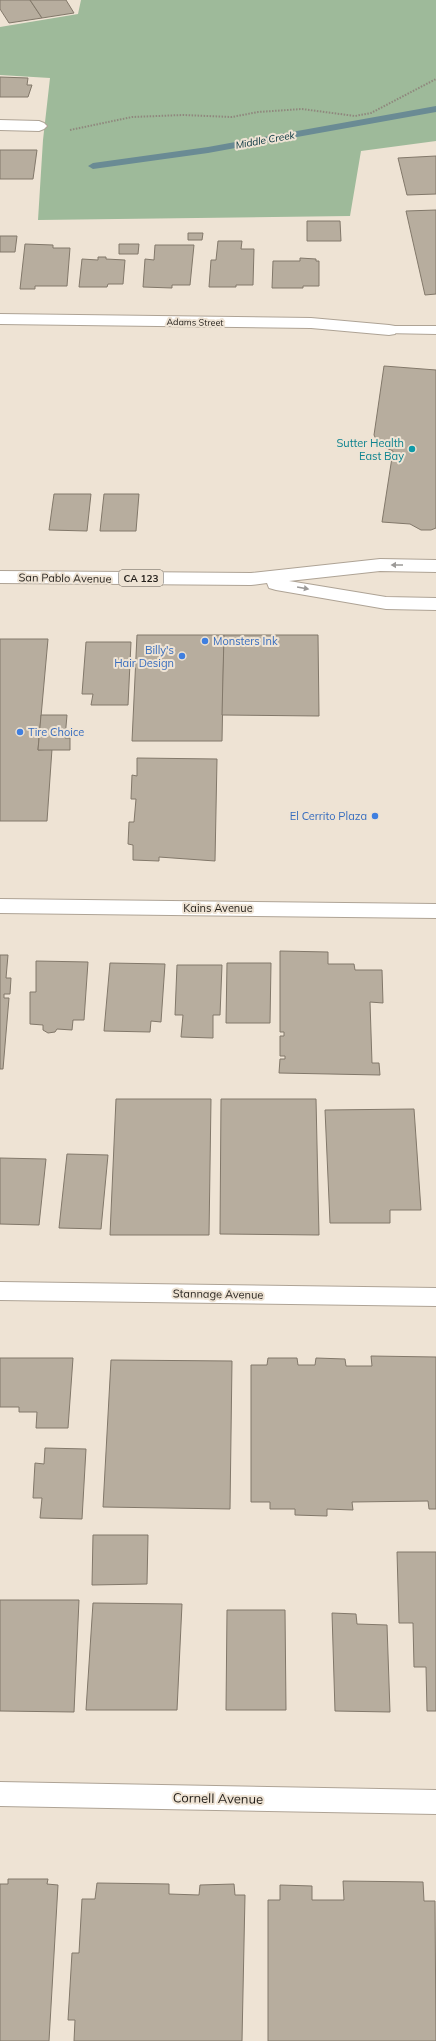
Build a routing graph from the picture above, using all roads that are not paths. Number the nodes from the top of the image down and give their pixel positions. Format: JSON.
{"nodes":[{"id":1,"x":0,"y":125,"type":"edge"},
{"id":2,"x":39,"y":126,"type":"dead end"},
{"id":3,"x":0,"y":319,"type":"edge"},
{"id":4,"x":389,"y":330,"type":"joint"},
{"id":5,"x":436,"y":330,"type":"edge"},
{"id":6,"x":436,"y":566,"type":"edge"},
{"id":7,"x":0,"y":577,"type":"edge"},
{"id":8,"x":251,"y":579,"type":"junction"},
{"id":9,"x":436,"y":604,"type":"edge"},
{"id":10,"x":0,"y":906,"type":"edge"},
{"id":11,"x":436,"y":911,"type":"edge"},
{"id":12,"x":0,"y":1291,"type":"edge"},
{"id":13,"x":436,"y":1297,"type":"edge"},
{"id":14,"x":0,"y":1794,"type":"edge"},
{"id":15,"x":436,"y":1802,"type":"edge"}],
"edges":[{"from":1,"to":2,"type":"street"},
{"from":3,"to":4,"type":"street","name":"Adams Street"},
{"from":4,"to":5,"type":"lane"},
{"from":6,"to":8,"type":"street","name":"San Pablo Avenue","number":"CA 123","one_way":true},
{"from":7,"to":8,"type":"street","name":"San Pablo Avenue","number":"CA 123"},
{"from":8,"to":9,"type":"street","name":"San Pablo Avenue","number":"CA 123","one_way":true},
{"from":10,"to":11,"type":"street","name":"Kains Avenue"},
{"from":12,"to":13,"type":"street","name":"Stannage Avenue"},
{"from":14,"to":15,"type":"street","name":"Cornell Avenue"}]}
